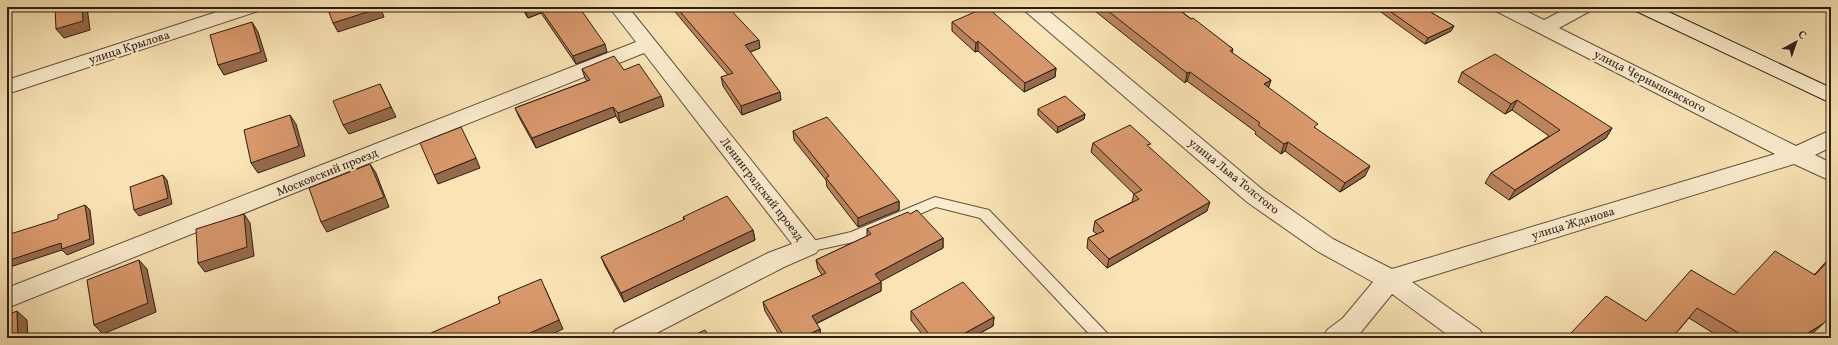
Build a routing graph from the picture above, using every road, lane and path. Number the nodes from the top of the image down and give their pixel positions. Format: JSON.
{"nodes":[{"id":1,"x":251,"y":7,"type":"edge"},
{"id":2,"x":618,"y":7,"type":"edge"},
{"id":3,"x":1032,"y":7,"type":"edge"},
{"id":4,"x":1503,"y":7,"type":"edge"},
{"id":5,"x":1583,"y":7,"type":"edge"},
{"id":6,"x":1643,"y":7,"type":"edge"},
{"id":7,"x":214,"y":13,"type":"edge"},
{"id":8,"x":1544,"y":28,"type":"junction"},
{"id":9,"x":647,"y":45,"type":"junction"},
{"id":10,"x":7,"y":87,"type":"edge"},
{"id":11,"x":1831,"y":96,"type":"edge"},
{"id":12,"x":1831,"y":138,"type":"edge"},
{"id":13,"x":1797,"y":155,"type":"junction"},
{"id":14,"x":1831,"y":173,"type":"edge"},
{"id":15,"x":808,"y":247,"type":"junction"},
{"id":16,"x":1390,"y":279,"type":"junction"},
{"id":17,"x":7,"y":298,"type":"edge"},
{"id":18,"x":624,"y":338,"type":"edge"},
{"id":19,"x":1103,"y":338,"type":"edge"},
{"id":20,"x":1336,"y":338,"type":"edge"},
{"id":21,"x":1471,"y":338,"type":"edge"}],
"edges":[{"from":1,"to":7,"type":"street","name":"улица Крылова"},
{"from":2,"to":9,"type":"street","name":"Ленинградский проезд"},
{"from":3,"to":16,"type":"street","name":"улица Льва Толстого"},
{"from":4,"to":8,"type":"street","name":"улица Чернышевского"},
{"from":5,"to":8,"type":"street"},
{"from":6,"to":11,"type":"street"},
{"from":7,"to":10,"type":"street","name":"улица Крылова"},
{"from":8,"to":13,"type":"street","name":"улица Чернышевского"},
{"from":9,"to":15,"type":"street","name":"Ленинградский проезд"},
{"from":9,"to":17,"type":"street","name":"Московский проезд"},
{"from":12,"to":13,"type":"street","name":"улица Жданова"},
{"from":13,"to":14,"type":"street","name":"улица Чернышевского"},
{"from":13,"to":16,"type":"street","name":"улица Жданова"},
{"from":15,"to":18,"type":"street","name":"Ленинградский проезд"},
{"from":15,"to":19,"type":"lane"},
{"from":16,"to":20,"type":"street"},
{"from":16,"to":21,"type":"street","name":"улица Льва Толстого"}]}
